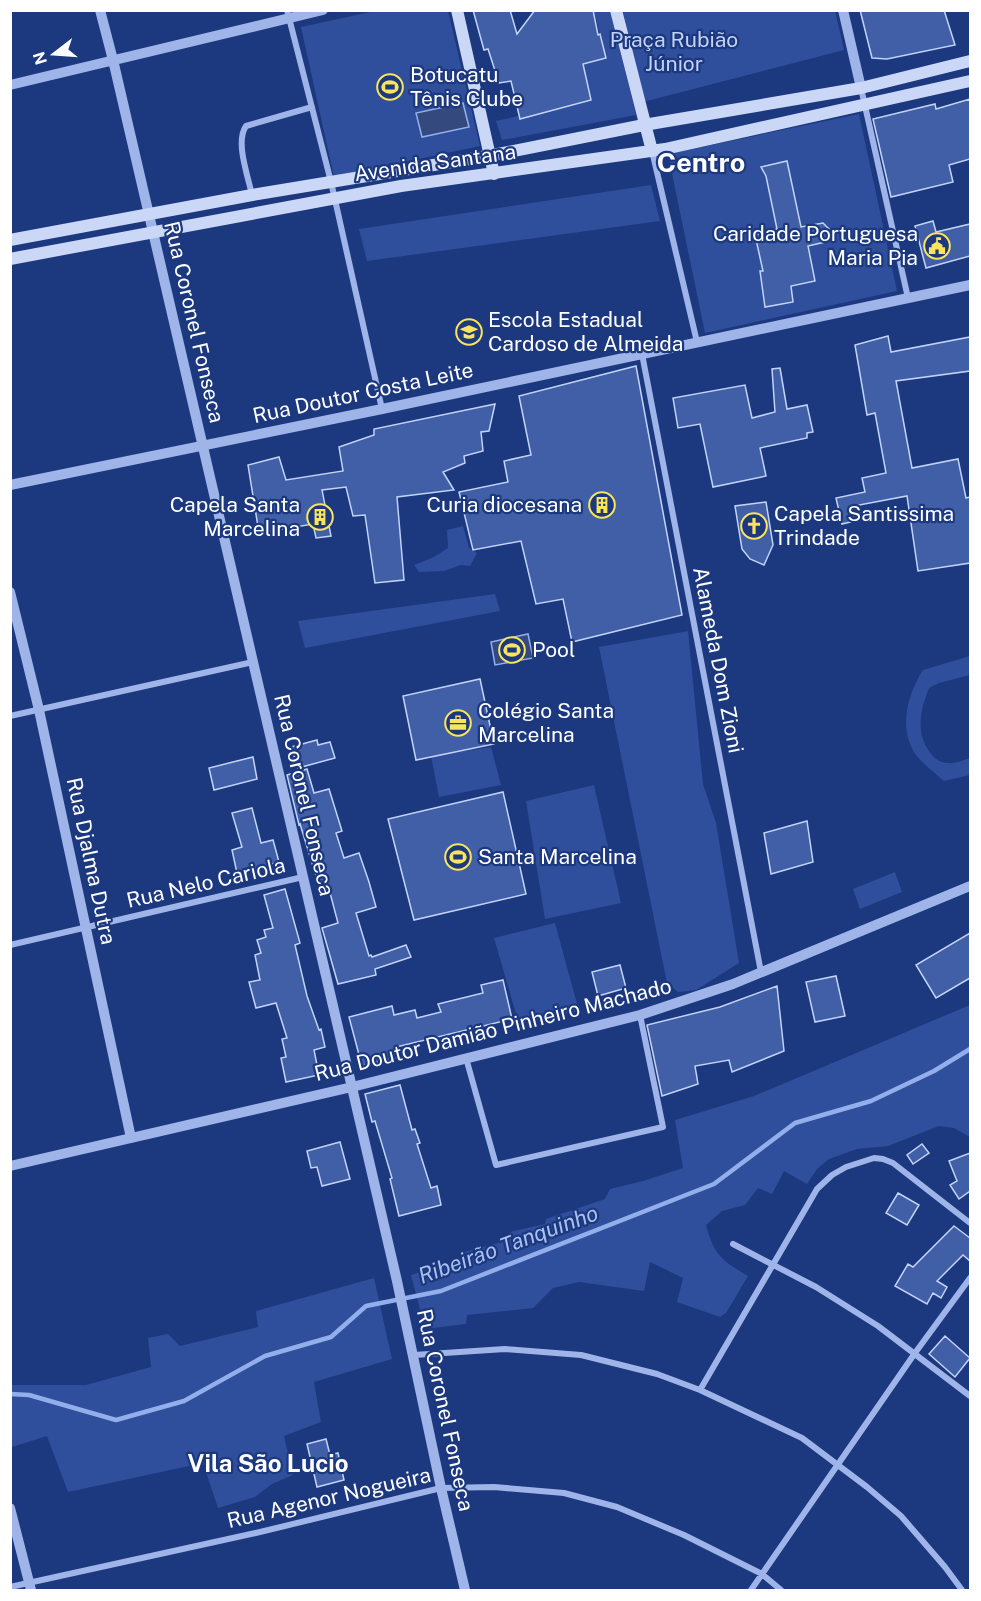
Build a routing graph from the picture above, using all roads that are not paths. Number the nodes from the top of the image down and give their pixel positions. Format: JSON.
{"nodes":[{"id":1,"x":100,"y":10,"type":"edge"},
{"id":2,"x":323,"y":10,"type":"edge"},
{"id":3,"x":457,"y":10,"type":"edge"},
{"id":4,"x":616,"y":10,"type":"edge"},
{"id":5,"x":843,"y":10,"type":"edge"},
{"id":6,"x":288,"y":15,"type":"edge"},
{"id":7,"x":113,"y":60,"type":"junction"},
{"id":8,"x":970,"y":61,"type":"edge"},
{"id":9,"x":970,"y":81,"type":"edge"},
{"id":10,"x":10,"y":85,"type":"edge"},
{"id":11,"x":861,"y":88,"type":"junction"},
{"id":12,"x":864,"y":106,"type":"junction"},
{"id":13,"x":312,"y":107,"type":"junction"},
{"id":14,"x":644,"y":125,"type":"junction"},
{"id":15,"x":652,"y":151,"type":"junction"},
{"id":16,"x":488,"y":156,"type":"junction"},
{"id":17,"x":494,"y":174,"type":"junction"},
{"id":18,"x":331,"y":182,"type":"junction"},
{"id":19,"x":252,"y":195,"type":"junction"},
{"id":20,"x":334,"y":198,"type":"junction"},
{"id":21,"x":149,"y":216,"type":"junction"},
{"id":22,"x":153,"y":233,"type":"junction"},
{"id":23,"x":10,"y":240,"type":"edge"},
{"id":24,"x":10,"y":259,"type":"edge"},
{"id":25,"x":970,"y":285,"type":"edge"},
{"id":26,"x":908,"y":298,"type":"junction"},
{"id":27,"x":697,"y":342,"type":"junction"},
{"id":28,"x":642,"y":354,"type":"junction"},
{"id":29,"x":382,"y":410,"type":"junction"},
{"id":30,"x":202,"y":446,"type":"junction"},
{"id":31,"x":10,"y":485,"type":"edge"},
{"id":32,"x":10,"y":592,"type":"edge"},
{"id":33,"x":253,"y":662,"type":"junction"},
{"id":34,"x":39,"y":710,"type":"junction"},
{"id":35,"x":10,"y":716,"type":"edge"},
{"id":36,"x":303,"y":877,"type":"junction"},
{"id":37,"x":970,"y":886,"type":"edge"},
{"id":38,"x":84,"y":928,"type":"junction"},
{"id":39,"x":10,"y":945,"type":"edge"},
{"id":40,"x":761,"y":972,"type":"junction"},
{"id":41,"x":640,"y":1015,"type":"junction"},
{"id":42,"x":466,"y":1058,"type":"junction"},
{"id":43,"x":352,"y":1087,"type":"junction"},
{"id":44,"x":131,"y":1138,"type":"junction"},
{"id":45,"x":10,"y":1166,"type":"edge"},
{"id":46,"x":970,"y":1223,"type":"edge"},
{"id":47,"x":734,"y":1244,"type":"dead end"},
{"id":48,"x":773,"y":1263,"type":"junction"},
{"id":49,"x":970,"y":1278,"type":"edge"},
{"id":50,"x":915,"y":1353,"type":"junction"},
{"id":51,"x":414,"y":1354,"type":"junction"},
{"id":52,"x":700,"y":1390,"type":"junction"},
{"id":53,"x":970,"y":1396,"type":"edge"},
{"id":54,"x":838,"y":1464,"type":"junction"},
{"id":55,"x":441,"y":1488,"type":"junction"},
{"id":56,"x":10,"y":1508,"type":"edge"},
{"id":57,"x":762,"y":1574,"type":"junction"},
{"id":58,"x":30,"y":1586,"type":"edge"},
{"id":59,"x":10,"y":1587,"type":"edge"},
{"id":60,"x":465,"y":1590,"type":"edge"},
{"id":61,"x":751,"y":1590,"type":"edge"},
{"id":62,"x":781,"y":1590,"type":"edge"},
{"id":63,"x":962,"y":1590,"type":"edge"}],
"edges":[{"from":1,"to":7,"type":"street","name":"Rua Coronel Fonseca"},
{"from":2,"to":6,"type":"street"},
{"from":3,"to":16,"type":"main road"},
{"from":4,"to":14,"type":"main road"},
{"from":5,"to":11,"type":"street"},
{"from":6,"to":7,"type":"street"},
{"from":6,"to":13,"type":"street"},
{"from":7,"to":10,"type":"street"},
{"from":7,"to":21,"type":"street","name":"Rua Coronel Fonseca"},
{"from":8,"to":11,"type":"main road","name":"Avenida Santana"},
{"from":9,"to":12,"type":"main road","name":"Avenida Santana"},
{"from":11,"to":12,"type":"street"},
{"from":11,"to":14,"type":"main road","name":"Avenida Santana"},
{"from":12,"to":15,"type":"main road","name":"Avenida Santana"},
{"from":12,"to":26,"type":"street"},
{"from":13,"to":18,"type":"street"},
{"from":13,"to":19,"type":"street"},
{"from":14,"to":15,"type":"main road"},
{"from":14,"to":16,"type":"main road","name":"Avenida Santana"},
{"from":15,"to":17,"type":"main road","name":"Avenida Santana"},
{"from":15,"to":27,"type":"street"},
{"from":16,"to":17,"type":"main road"},
{"from":16,"to":18,"type":"main road","name":"Avenida Santana"},
{"from":17,"to":20,"type":"main road","name":"Avenida Santana"},
{"from":18,"to":19,"type":"main road","name":"Avenida Santana"},
{"from":18,"to":20,"type":"street"},
{"from":19,"to":21,"type":"main road","name":"Avenida Santana"},
{"from":20,"to":22,"type":"main road","name":"Avenida Santana"},
{"from":20,"to":29,"type":"street"},
{"from":21,"to":22,"type":"street","name":"Rua Coronel Fonseca"},
{"from":21,"to":23,"type":"main road","name":"Avenida Santana"},
{"from":22,"to":24,"type":"main road","name":"Avenida Santana"},
{"from":22,"to":30,"type":"street","name":"Rua Coronel Fonseca"},
{"from":25,"to":26,"type":"street","name":"Rua Doutor Costa Leite"},
{"from":26,"to":27,"type":"street","name":"Rua Doutor Costa Leite"},
{"from":27,"to":28,"type":"street","name":"Rua Doutor Costa Leite"},
{"from":28,"to":29,"type":"street","name":"Rua Doutor Costa Leite"},
{"from":28,"to":40,"type":"street","name":"Alameda Dom Zioni"},
{"from":29,"to":30,"type":"street","name":"Rua Doutor Costa Leite"},
{"from":30,"to":31,"type":"street","name":"Rua Doutor Costa Leite"},
{"from":30,"to":33,"type":"street","name":"Rua Coronel Fonseca"},
{"from":32,"to":34,"type":"street","name":"Rua Djalma Dutra"},
{"from":33,"to":34,"type":"street"},
{"from":33,"to":36,"type":"street","name":"Rua Coronel Fonseca"},
{"from":34,"to":35,"type":"street"},
{"from":34,"to":38,"type":"street","name":"Rua Djalma Dutra"},
{"from":36,"to":38,"type":"street","name":"Rua Nelo Cariola"},
{"from":36,"to":43,"type":"street","name":"Rua Coronel Fonseca"},
{"from":37,"to":40,"type":"street","name":"Rua Doutor Damião Pinheiro Machado"},
{"from":38,"to":39,"type":"street","name":"Rua Nelo Cariola"},
{"from":38,"to":44,"type":"street","name":"Rua Djalma Dutra"},
{"from":40,"to":41,"type":"street","name":"Rua Doutor Damião Pinheiro Machado"},
{"from":41,"to":42,"type":"street","name":"Rua Doutor Damião Pinheiro Machado"},
{"from":41,"to":42,"type":"street"},
{"from":42,"to":43,"type":"street","name":"Rua Doutor Damião Pinheiro Machado"},
{"from":43,"to":44,"type":"street","name":"Rua Doutor Damião Pinheiro Machado"},
{"from":43,"to":51,"type":"street","name":"Rua Coronel Fonseca"},
{"from":44,"to":45,"type":"street","name":"Rua Doutor Damião Pinheiro Machado"},
{"from":46,"to":48,"type":"street"},
{"from":47,"to":48,"type":"street"},
{"from":48,"to":50,"type":"street"},
{"from":48,"to":52,"type":"street"},
{"from":49,"to":50,"type":"street"},
{"from":50,"to":53,"type":"street"},
{"from":50,"to":54,"type":"street"},
{"from":51,"to":52,"type":"street"},
{"from":51,"to":55,"type":"street","name":"Rua Coronel Fonseca"},
{"from":52,"to":54,"type":"street"},
{"from":54,"to":57,"type":"street"},
{"from":54,"to":63,"type":"street"},
{"from":55,"to":57,"type":"street","name":"Rua Agenor Nogueira"},
{"from":55,"to":58,"type":"street","name":"Rua Agenor Nogueira"},
{"from":55,"to":60,"type":"street","name":"Rua Coronel Fonseca"},
{"from":56,"to":58,"type":"street"},
{"from":57,"to":61,"type":"street"},
{"from":57,"to":62,"type":"street","name":"Rua Agenor Nogueira"},
{"from":58,"to":59,"type":"street","name":"Rua Agenor Nogueira"}]}
